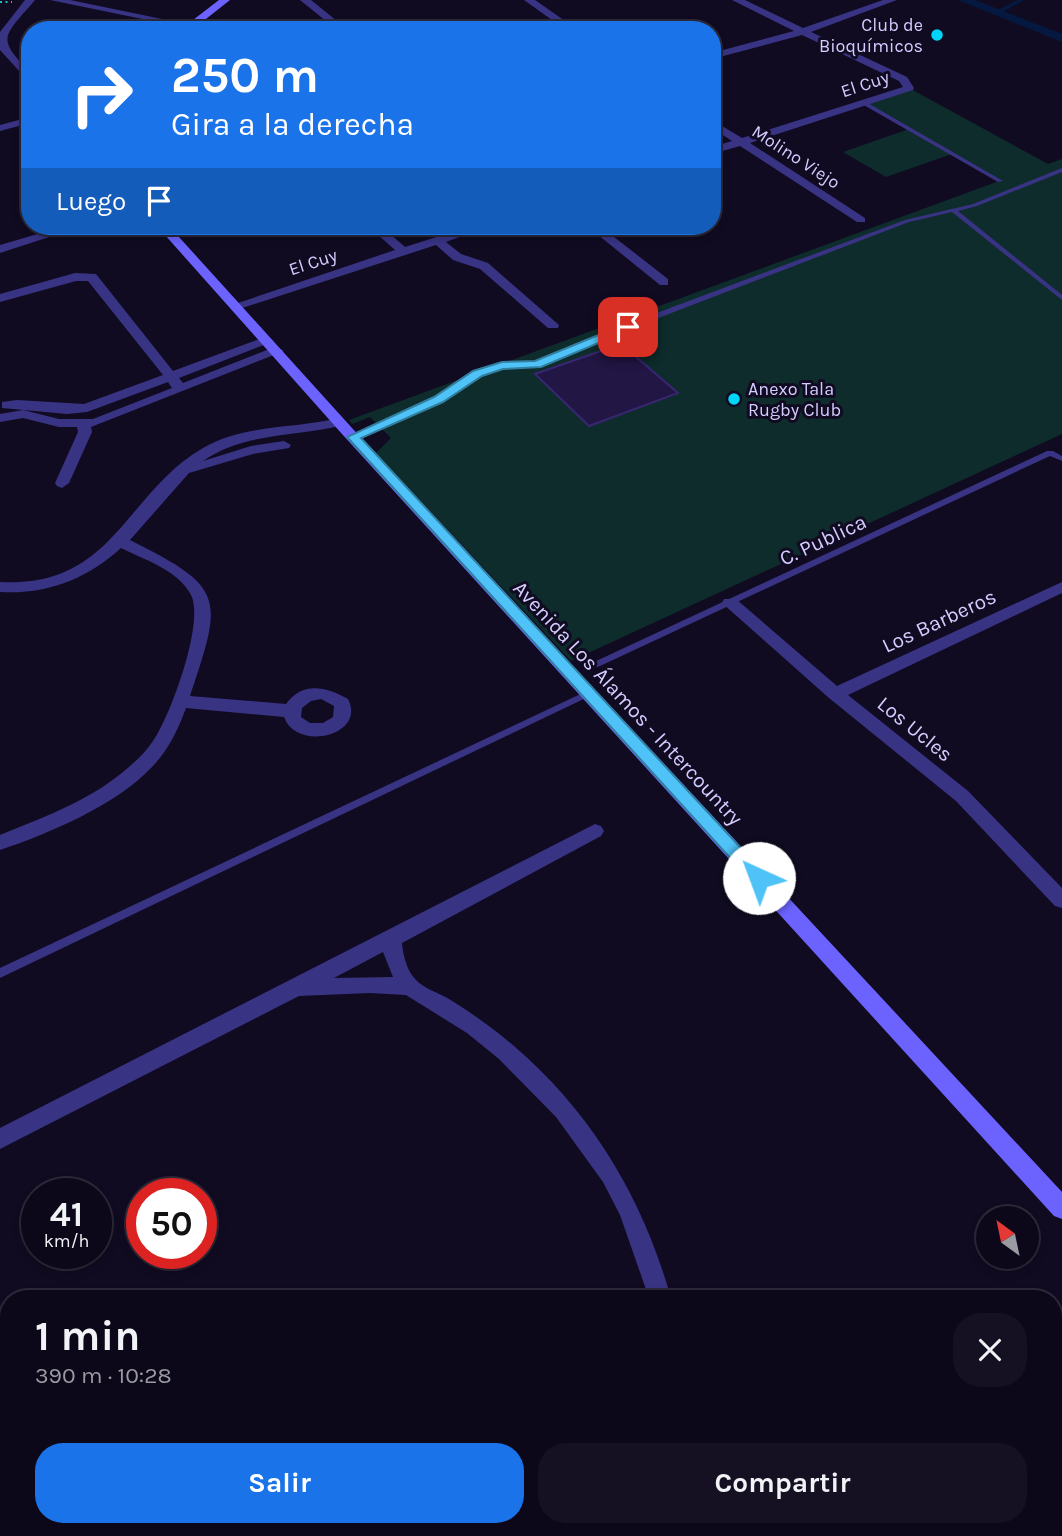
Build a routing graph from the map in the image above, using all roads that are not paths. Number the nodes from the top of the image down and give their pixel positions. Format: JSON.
{"nodes":[{"id":1,"x":30,"y":0,"type":"edge"},
{"id":2,"x":55,"y":0,"type":"edge"},
{"id":3,"x":225,"y":0,"type":"edge"},
{"id":4,"x":305,"y":0,"type":"edge"},
{"id":5,"x":531,"y":0,"type":"edge"},
{"id":6,"x":737,"y":0,"type":"edge"},
{"id":7,"x":892,"y":0,"type":"edge"},
{"id":8,"x":155,"y":21,"type":"edge"},
{"id":9,"x":197,"y":21,"type":"edge"},
{"id":10,"x":332,"y":21,"type":"edge"},
{"id":11,"x":560,"y":21,"type":"edge"},
{"id":12,"x":801,"y":32,"type":"junction"},
{"id":13,"x":2,"y":51,"type":"edge"},
{"id":14,"x":721,"y":54,"type":"edge"},
{"id":15,"x":21,"y":71,"type":"edge"},
{"id":16,"x":864,"y":103,"type":"junction"},
{"id":17,"x":21,"y":116,"type":"edge"},
{"id":18,"x":0,"y":122,"type":"edge"},
{"id":19,"x":21,"y":122,"type":"edge"},
{"id":20,"x":0,"y":128,"type":"edge"},
{"id":21,"x":721,"y":129,"type":"edge"},
{"id":22,"x":741,"y":142,"type":"junction"},
{"id":23,"x":721,"y":149,"type":"edge"},
{"id":24,"x":1062,"y":170,"type":"edge"},
{"id":25,"x":1000,"y":181,"type":"dead end"},
{"id":26,"x":954,"y":211,"type":"junction"},
{"id":27,"x":861,"y":220,"type":"dead end"},
{"id":28,"x":46,"y":235,"type":"edge"},
{"id":29,"x":171,"y":235,"type":"edge"},
{"id":30,"x":384,"y":235,"type":"edge"},
{"id":31,"x":453,"y":235,"type":"edge"},
{"id":32,"x":604,"y":235,"type":"edge"},
{"id":33,"x":437,"y":240,"type":"junction"},
{"id":34,"x":0,"y":248,"type":"edge"},
{"id":35,"x":403,"y":251,"type":"junction"},
{"id":36,"x":664,"y":282,"type":"dead end"},
{"id":37,"x":1062,"y":298,"type":"edge"},
{"id":38,"x":0,"y":299,"type":"edge"},
{"id":39,"x":235,"y":306,"type":"junction"},
{"id":40,"x":553,"y":325,"type":"dead end"},
{"id":41,"x":272,"y":346,"type":"junction"},
{"id":42,"x":176,"y":383,"type":"junction"},
{"id":43,"x":0,"y":406,"type":"edge"},
{"id":44,"x":0,"y":418,"type":"edge"},
{"id":45,"x":84,"y":425,"type":"junction"},
{"id":46,"x":347,"y":430,"type":"junction"},
{"id":47,"x":1062,"y":459,"type":"edge"},
{"id":48,"x":62,"y":483,"type":"dead end"},
{"id":49,"x":120,"y":541,"type":"junction"},
{"id":50,"x":0,"y":587,"type":"edge"},
{"id":51,"x":1062,"y":587,"type":"edge"},
{"id":52,"x":730,"y":603,"type":"junction"},
{"id":53,"x":597,"y":664,"type":"dead end"},
{"id":54,"x":589,"y":693,"type":"junction"},
{"id":55,"x":835,"y":694,"type":"junction"},
{"id":56,"x":179,"y":701,"type":"junction"},
{"id":57,"x":292,"y":711,"type":"dead end"},
{"id":58,"x":595,"y":831,"type":"dead end"},
{"id":59,"x":0,"y":843,"type":"edge"},
{"id":60,"x":1062,"y":900,"type":"edge"},
{"id":61,"x":392,"y":937,"type":"junction"},
{"id":62,"x":0,"y":973,"type":"edge"},
{"id":63,"x":409,"y":987,"type":"junction"},
{"id":64,"x":295,"y":988,"type":"junction"},
{"id":65,"x":0,"y":1139,"type":"edge"},
{"id":66,"x":1062,"y":1208,"type":"edge"},
{"id":67,"x":657,"y":1290,"type":"edge"}],
"edges":[{"from":1,"to":13,"type":"street"},
{"from":2,"to":8,"type":"street"},
{"from":3,"to":9,"type":"main road"},
{"from":4,"to":10,"type":"street"},
{"from":5,"to":11,"type":"street"},
{"from":6,"to":12,"type":"street"},
{"from":7,"to":12,"type":"street"},
{"from":12,"to":14,"type":"street"},
{"from":12,"to":16,"type":"street","name":"El Cuy"},
{"from":13,"to":15,"type":"street"},
{"from":16,"to":22,"type":"street","name":"El Cuy"},
{"from":16,"to":25,"type":"lane"},
{"from":17,"to":18,"type":"street"},
{"from":19,"to":20,"type":"street"},
{"from":21,"to":22,"type":"street","name":"Molino Viejo"},
{"from":22,"to":23,"type":"street","name":"El Cuy"},
{"from":22,"to":27,"type":"street","name":"Molino Viejo"},
{"from":24,"to":26,"type":"lane"},
{"from":26,"to":37,"type":"lane"},
{"from":26,"to":46,"type":"lane"},
{"from":28,"to":34,"type":"street"},
{"from":29,"to":39,"type":"main road","name":"Avenida Los Álamos - Intercountry"},
{"from":30,"to":35,"type":"street"},
{"from":31,"to":33,"type":"street","name":"El Cuy"},
{"from":32,"to":36,"type":"street"},
{"from":33,"to":35,"type":"street","name":"El Cuy"},
{"from":33,"to":40,"type":"street"},
{"from":35,"to":39,"type":"street","name":"El Cuy"},
{"from":38,"to":42,"type":"street"},
{"from":39,"to":41,"type":"main road","name":"Avenida Los Álamos - Intercountry"},
{"from":41,"to":42,"type":"street"},
{"from":41,"to":46,"type":"main road","name":"Avenida Los Álamos - Intercountry"},
{"from":42,"to":43,"type":"street"},
{"from":42,"to":45,"type":"street"},
{"from":44,"to":45,"type":"street"},
{"from":45,"to":48,"type":"street"},
{"from":46,"to":49,"type":"street"},
{"from":46,"to":54,"type":"main road","name":"Avenida Los Álamos - Intercountry"},
{"from":47,"to":52,"type":"lane","name":"C. Publica"},
{"from":49,"to":50,"type":"street"},
{"from":49,"to":56,"type":"street"},
{"from":51,"to":55,"type":"street","name":"Los Barberos"},
{"from":52,"to":53,"type":"lane","name":"C. Publica"},
{"from":52,"to":55,"type":"street","name":"Los Ucles"},
{"from":54,"to":62,"type":"lane"},
{"from":54,"to":66,"type":"main road","name":"Avenida Los Álamos - Intercountry"},
{"from":55,"to":60,"type":"street","name":"Los Ucles"},
{"from":56,"to":57,"type":"street"},
{"from":56,"to":59,"type":"street"},
{"from":58,"to":61,"type":"street"},
{"from":61,"to":63,"type":"street"},
{"from":61,"to":64,"type":"street"},
{"from":63,"to":64,"type":"street"},
{"from":63,"to":67,"type":"street"},
{"from":64,"to":65,"type":"street"}]}
